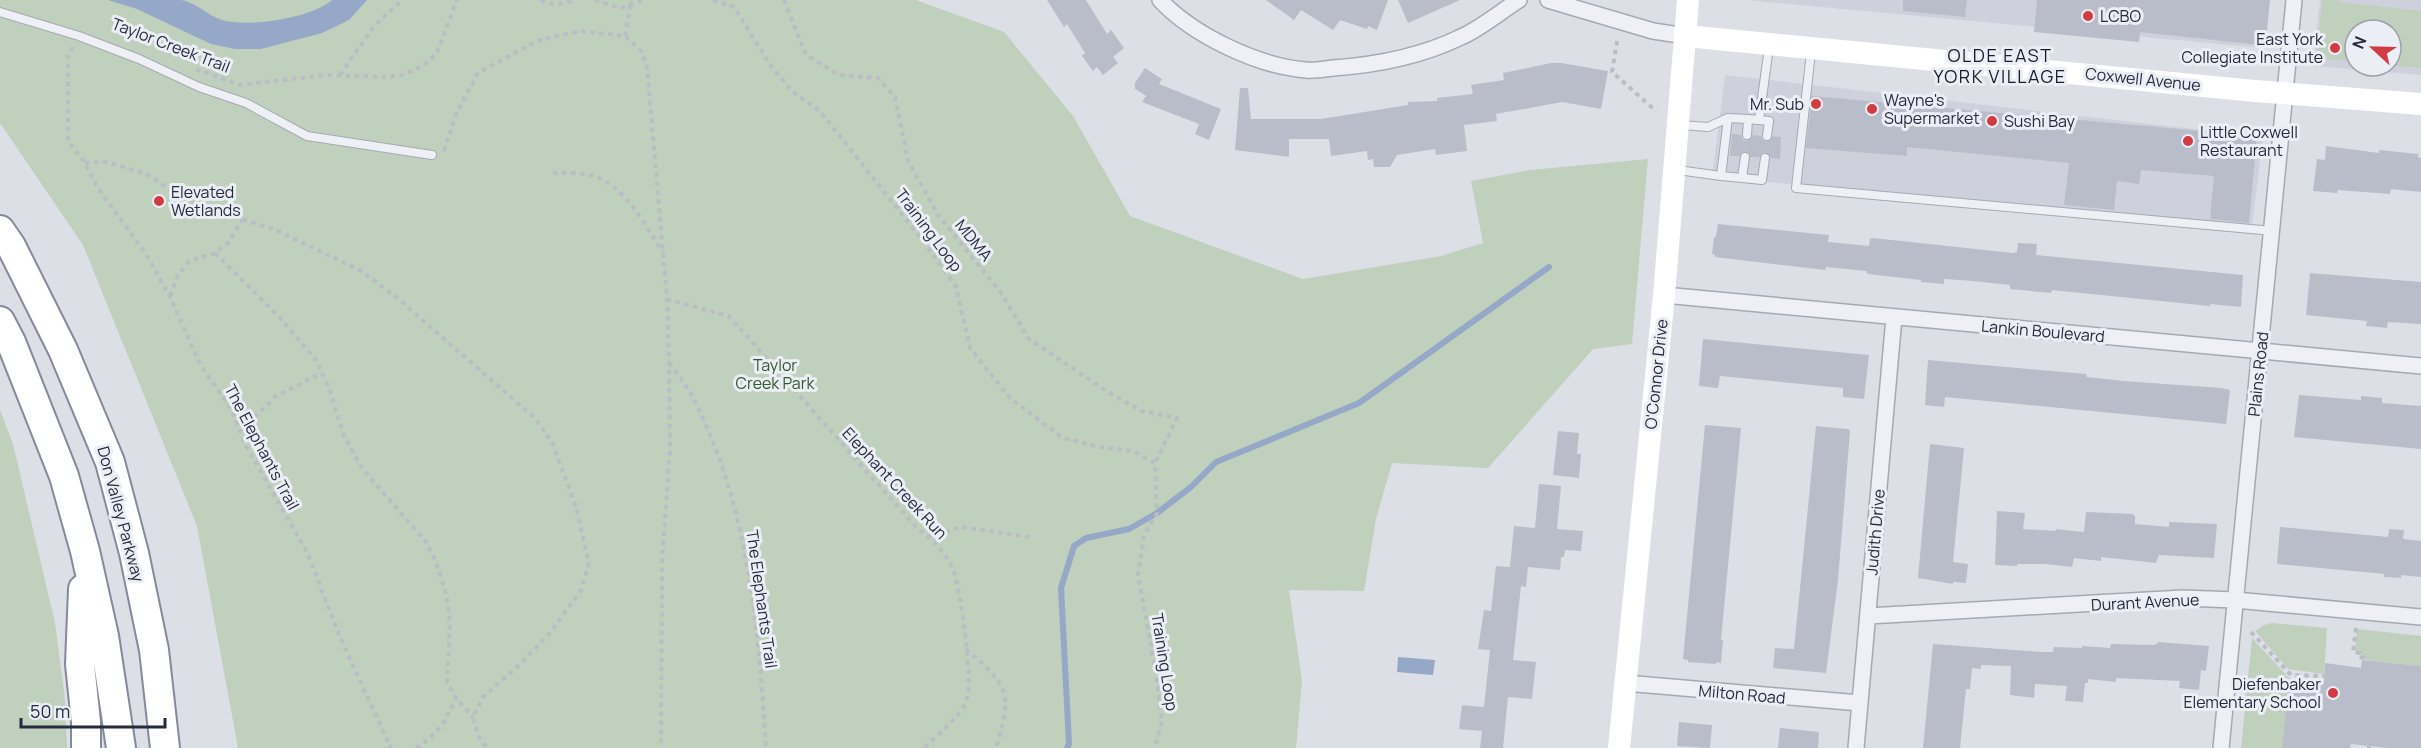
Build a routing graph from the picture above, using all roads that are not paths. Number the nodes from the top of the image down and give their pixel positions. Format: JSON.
{"nodes":[{"id":1,"x":1160,"y":0,"type":"edge"},
{"id":2,"x":1519,"y":0,"type":"edge"},
{"id":3,"x":1548,"y":0,"type":"edge"},
{"id":4,"x":1688,"y":0,"type":"edge"},
{"id":5,"x":2294,"y":0,"type":"edge"},
{"id":6,"x":0,"y":12,"type":"edge"},
{"id":7,"x":1686,"y":36,"type":"junction"},
{"id":8,"x":1770,"y":44,"type":"junction"},
{"id":9,"x":1811,"y":47,"type":"junction"},
{"id":10,"x":2286,"y":93,"type":"junction"},
{"id":11,"x":2421,"y":104,"type":"edge"},
{"id":12,"x":1728,"y":118,"type":"junction"},
{"id":13,"x":1748,"y":119,"type":"junction"},
{"id":14,"x":1759,"y":120,"type":"junction"},
{"id":15,"x":1678,"y":125,"type":"junction"},
{"id":16,"x":1747,"y":135,"type":"dead end"},
{"id":17,"x":1767,"y":136,"type":"dead end"},
{"id":18,"x":432,"y":155,"type":"dead end"},
{"id":19,"x":1744,"y":157,"type":"dead end"},
{"id":20,"x":1765,"y":158,"type":"dead end"},
{"id":21,"x":1675,"y":170,"type":"junction"},
{"id":22,"x":1721,"y":176,"type":"junction"},
{"id":23,"x":1742,"y":178,"type":"junction"},
{"id":24,"x":0,"y":230,"type":"edge"},
{"id":25,"x":2273,"y":231,"type":"junction"},
{"id":26,"x":1664,"y":295,"type":"junction"},
{"id":27,"x":1894,"y":317,"type":"junction"},
{"id":28,"x":0,"y":321,"type":"edge"},
{"id":29,"x":2260,"y":351,"type":"junction"},
{"id":30,"x":2421,"y":366,"type":"edge"},
{"id":31,"x":85,"y":551,"type":"junction"},
{"id":32,"x":2235,"y":600,"type":"junction"},
{"id":33,"x":1868,"y":616,"type":"junction"},
{"id":34,"x":2421,"y":617,"type":"edge"},
{"id":35,"x":154,"y":650,"type":"junction"},
{"id":36,"x":1625,"y":683,"type":"junction"},
{"id":37,"x":1860,"y":704,"type":"junction"},
{"id":38,"x":86,"y":748,"type":"edge"},
{"id":39,"x":121,"y":748,"type":"edge"},
{"id":40,"x":165,"y":748,"type":"edge"},
{"id":41,"x":179,"y":748,"type":"edge"},
{"id":42,"x":1619,"y":748,"type":"edge"},
{"id":43,"x":1856,"y":748,"type":"edge"},
{"id":44,"x":2221,"y":748,"type":"edge"}],
"edges":[{"from":1,"to":2,"type":"street"},
{"from":3,"to":7,"type":"street"},
{"from":4,"to":7,"type":"main road","name":"O'Connor Drive"},
{"from":5,"to":10,"type":"street","name":"Plains Road"},
{"from":6,"to":18,"type":"lane"},
{"from":7,"to":8,"type":"main road","name":"Coxwell Avenue"},
{"from":7,"to":15,"type":"main road","name":"O'Connor Drive"},
{"from":8,"to":9,"type":"main road","name":"Coxwell Avenue"},
{"from":8,"to":14,"type":"lane"},
{"from":9,"to":10,"type":"main road","name":"Coxwell Avenue"},
{"from":9,"to":25,"type":"lane"},
{"from":10,"to":11,"type":"main road","name":"Coxwell Avenue"},
{"from":10,"to":25,"type":"street","name":"Plains Road"},
{"from":12,"to":13,"type":"lane"},
{"from":12,"to":15,"type":"lane"},
{"from":12,"to":22,"type":"lane"},
{"from":13,"to":14,"type":"lane"},
{"from":13,"to":16,"type":"lane"},
{"from":14,"to":17,"type":"lane"},
{"from":15,"to":21,"type":"main road","name":"O'Connor Drive"},
{"from":19,"to":23,"type":"lane"},
{"from":20,"to":23,"type":"lane"},
{"from":21,"to":22,"type":"lane"},
{"from":21,"to":26,"type":"main road","name":"O'Connor Drive"},
{"from":22,"to":23,"type":"lane"},
{"from":24,"to":35,"type":"highway","name":"Don Valley Parkway"},
{"from":25,"to":29,"type":"street","name":"Plains Road"},
{"from":26,"to":27,"type":"street","name":"Lankin Boulevard"},
{"from":26,"to":36,"type":"main road","name":"O'Connor Drive"},
{"from":27,"to":29,"type":"street","name":"Lankin Boulevard"},
{"from":27,"to":33,"type":"street","name":"Judith Drive"},
{"from":28,"to":31,"type":"highway"},
{"from":29,"to":30,"type":"street","name":"Lankin Boulevard"},
{"from":29,"to":32,"type":"street","name":"Plains Road"},
{"from":31,"to":38,"type":"highway"},
{"from":31,"to":39,"type":"highway"},
{"from":32,"to":33,"type":"street","name":"Durant Avenue"},
{"from":32,"to":34,"type":"street","name":"Durant Avenue"},
{"from":32,"to":44,"type":"street","name":"Plains Road"},
{"from":33,"to":37,"type":"street","name":"Judith Drive"},
{"from":35,"to":40,"type":"highway","name":"Don Valley Parkway"},
{"from":35,"to":41,"type":"highway"},
{"from":36,"to":37,"type":"street","name":"Milton Road"},
{"from":36,"to":42,"type":"main road","name":"O'Connor Drive"},
{"from":37,"to":43,"type":"street","name":"Judith Drive"}]}
